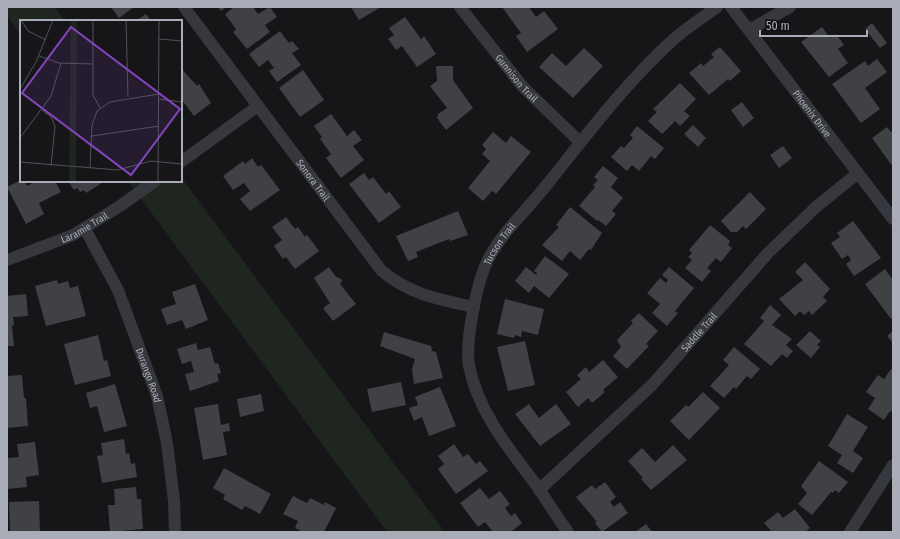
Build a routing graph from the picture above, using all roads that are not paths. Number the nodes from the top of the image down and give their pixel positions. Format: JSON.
{"nodes":[{"id":1,"x":184,"y":7,"type":"edge"},
{"id":2,"x":460,"y":7,"type":"edge"},
{"id":3,"x":717,"y":7,"type":"edge"},
{"id":4,"x":731,"y":7,"type":"edge"},
{"id":5,"x":790,"y":7,"type":"edge"},
{"id":6,"x":749,"y":30,"type":"junction"},
{"id":7,"x":258,"y":106,"type":"junction"},
{"id":8,"x":580,"y":142,"type":"junction"},
{"id":9,"x":182,"y":161,"type":"edge"},
{"id":10,"x":858,"y":173,"type":"junction"},
{"id":11,"x":153,"y":182,"type":"edge"},
{"id":12,"x":893,"y":219,"type":"edge"},
{"id":13,"x":85,"y":228,"type":"junction"},
{"id":14,"x":7,"y":260,"type":"edge"},
{"id":15,"x":474,"y":307,"type":"junction"},
{"id":16,"x":893,"y":465,"type":"edge"},
{"id":17,"x":539,"y":490,"type":"junction"},
{"id":18,"x":175,"y":532,"type":"edge"},
{"id":19,"x":568,"y":532,"type":"edge"},
{"id":20,"x":850,"y":532,"type":"edge"}],
"edges":[{"from":1,"to":7,"type":"street","name":"Sonora Trail"},
{"from":2,"to":8,"type":"street","name":"Gunnison Trail"},
{"from":3,"to":8,"type":"street","name":"Tucson Trail"},
{"from":4,"to":6,"type":"street","name":"Phoenix Drive"},
{"from":5,"to":6,"type":"street"},
{"from":6,"to":10,"type":"street","name":"Phoenix Drive"},
{"from":7,"to":9,"type":"street"},
{"from":7,"to":15,"type":"street","name":"Sonora Trail"},
{"from":8,"to":15,"type":"street","name":"Tucson Trail"},
{"from":10,"to":12,"type":"street","name":"Phoenix Drive"},
{"from":10,"to":17,"type":"street","name":"Saddle Trail"},
{"from":11,"to":13,"type":"street","name":"Laramie Trail"},
{"from":13,"to":14,"type":"street","name":"Laramie Trail"},
{"from":13,"to":18,"type":"street","name":"Durango Road"},
{"from":15,"to":17,"type":"street","name":"Tucson Trail"},
{"from":16,"to":20,"type":"street"},
{"from":17,"to":19,"type":"street","name":"Tucson Trail"}]}
